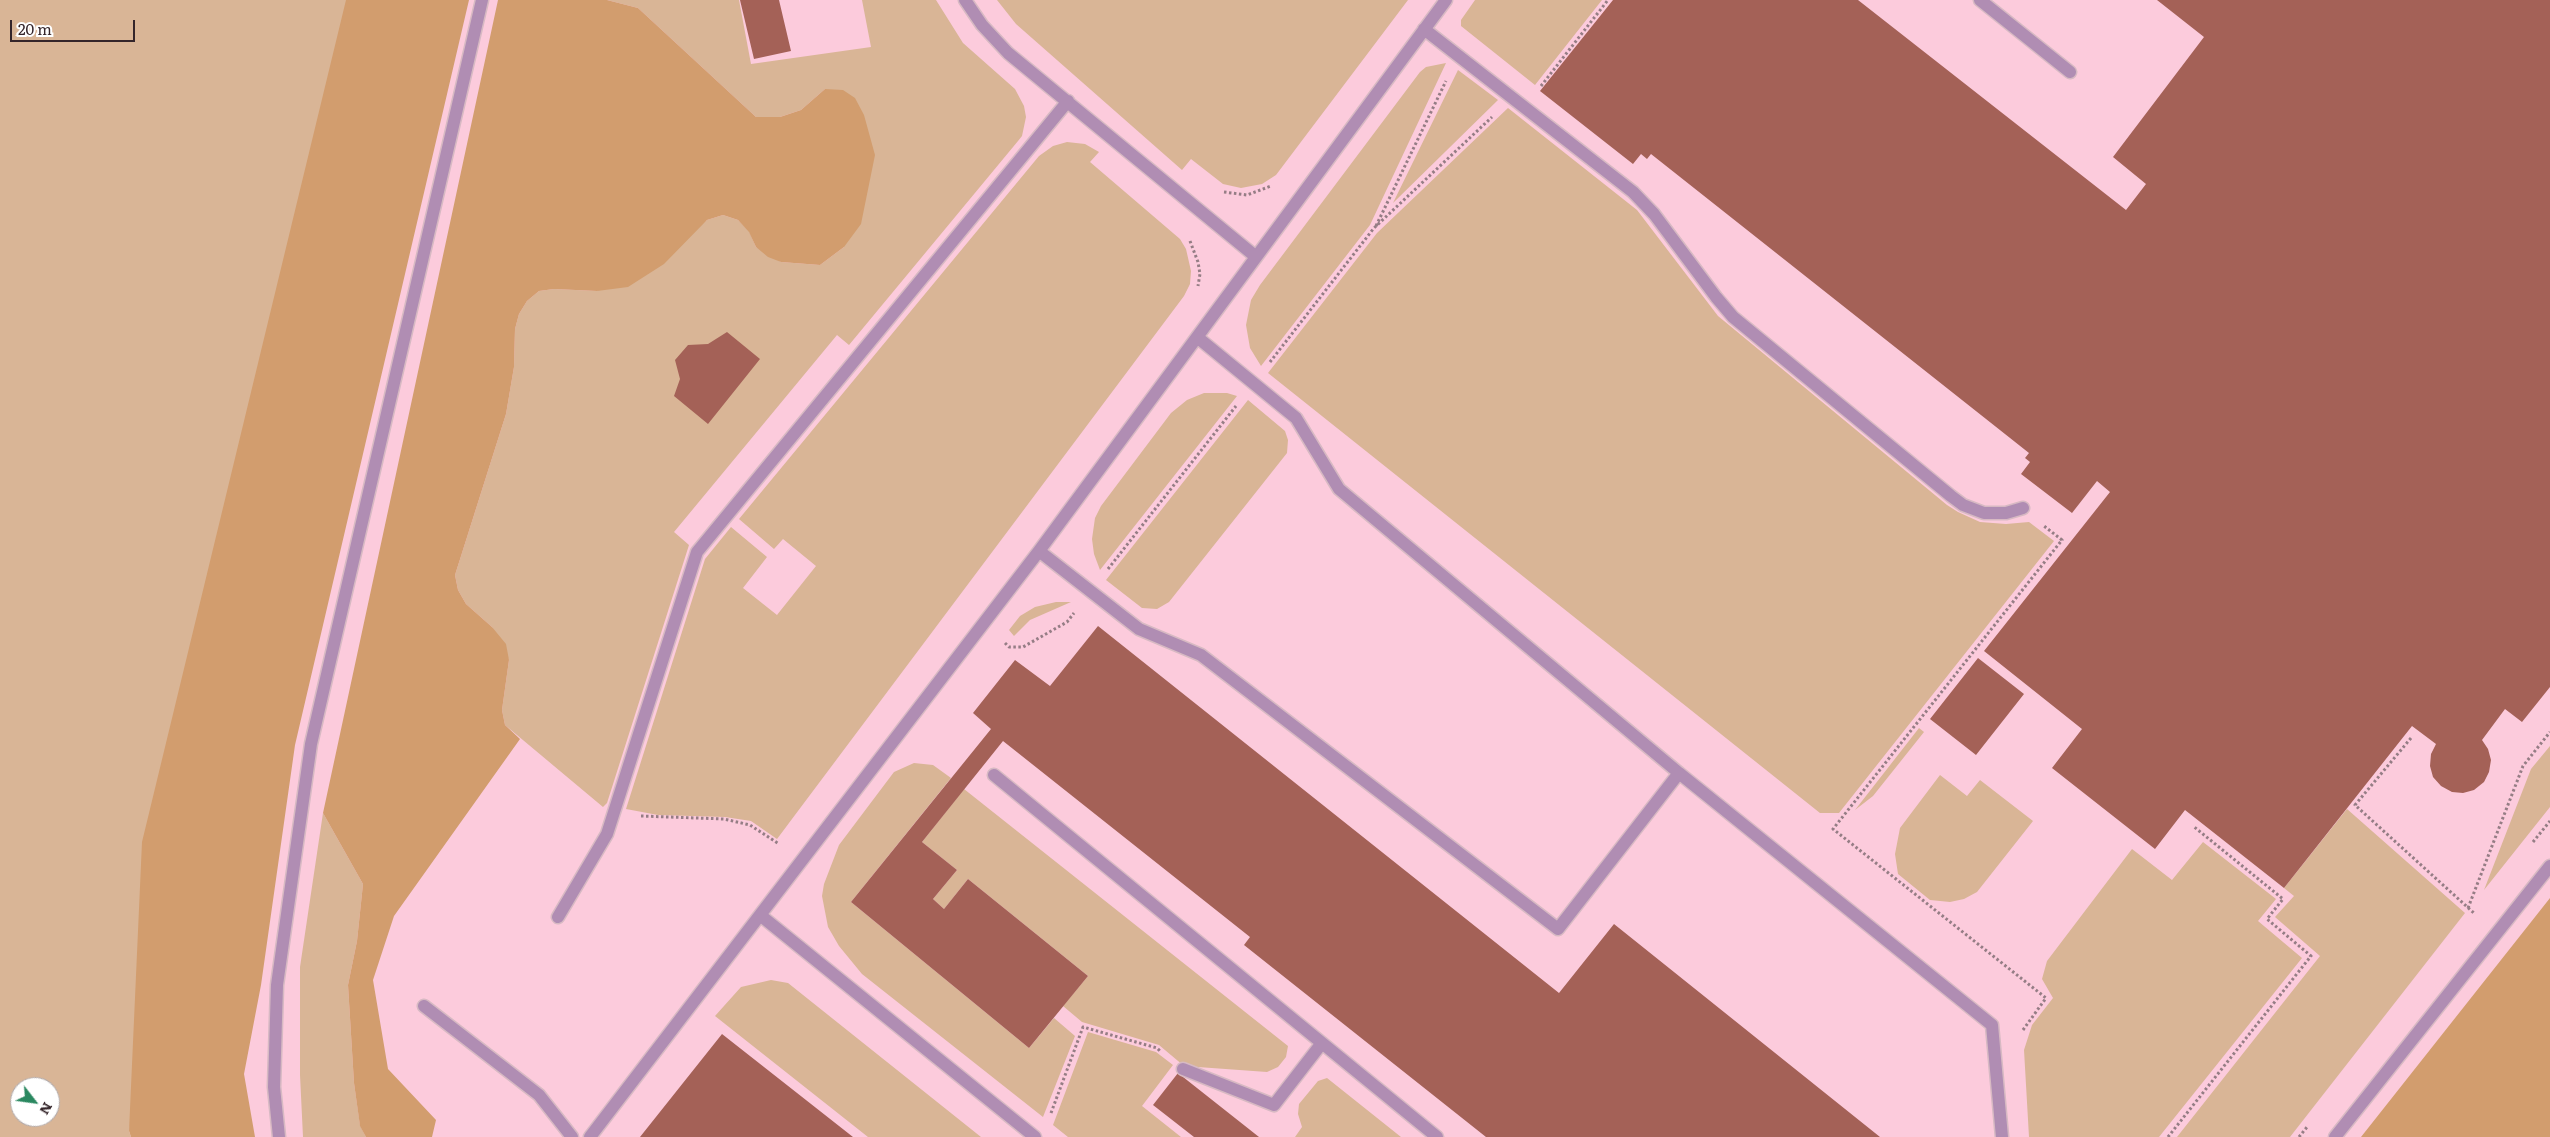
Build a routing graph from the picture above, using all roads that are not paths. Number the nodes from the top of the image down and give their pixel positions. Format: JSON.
{"nodes":[{"id":1,"x":482,"y":0,"type":"edge"},
{"id":2,"x":965,"y":0,"type":"edge"},
{"id":3,"x":1446,"y":0,"type":"edge"},
{"id":4,"x":1980,"y":0,"type":"edge"},
{"id":5,"x":1424,"y":29,"type":"junction"},
{"id":6,"x":2070,"y":72,"type":"dead end"},
{"id":7,"x":1068,"y":101,"type":"junction"},
{"id":8,"x":1255,"y":256,"type":"junction"},
{"id":9,"x":1197,"y":337,"type":"junction"},
{"id":10,"x":2023,"y":508,"type":"road end"},
{"id":11,"x":1039,"y":551,"type":"junction"},
{"id":12,"x":1679,"y":773,"type":"junction"},
{"id":13,"x":994,"y":775,"type":"dead end"},
{"id":14,"x":2550,"y":866,"type":"edge"},
{"id":15,"x":760,"y":915,"type":"junction"},
{"id":16,"x":558,"y":917,"type":"dead end"},
{"id":17,"x":424,"y":1006,"type":"dead end"},
{"id":18,"x":1322,"y":1043,"type":"junction"},
{"id":19,"x":1183,"y":1069,"type":"road end"},
{"id":20,"x":279,"y":1137,"type":"edge"},
{"id":21,"x":572,"y":1137,"type":"edge"},
{"id":22,"x":590,"y":1137,"type":"edge"},
{"id":23,"x":1035,"y":1137,"type":"edge"},
{"id":24,"x":1438,"y":1137,"type":"edge"},
{"id":25,"x":2002,"y":1137,"type":"edge"},
{"id":26,"x":2335,"y":1137,"type":"edge"}],
"edges":[{"from":1,"to":20,"type":"lane"},
{"from":2,"to":7,"type":"lane"},
{"from":3,"to":5,"type":"lane"},
{"from":4,"to":6,"type":"lane"},
{"from":5,"to":8,"type":"lane"},
{"from":5,"to":10,"type":"lane"},
{"from":7,"to":8,"type":"lane"},
{"from":7,"to":16,"type":"lane"},
{"from":8,"to":9,"type":"lane"},
{"from":9,"to":11,"type":"lane"},
{"from":9,"to":12,"type":"lane"},
{"from":11,"to":12,"type":"lane"},
{"from":11,"to":15,"type":"lane"},
{"from":12,"to":25,"type":"lane"},
{"from":13,"to":18,"type":"lane"},
{"from":14,"to":26,"type":"lane"},
{"from":15,"to":22,"type":"lane"},
{"from":15,"to":23,"type":"lane"},
{"from":17,"to":21,"type":"lane"},
{"from":18,"to":19,"type":"lane"},
{"from":18,"to":24,"type":"lane"}]}
